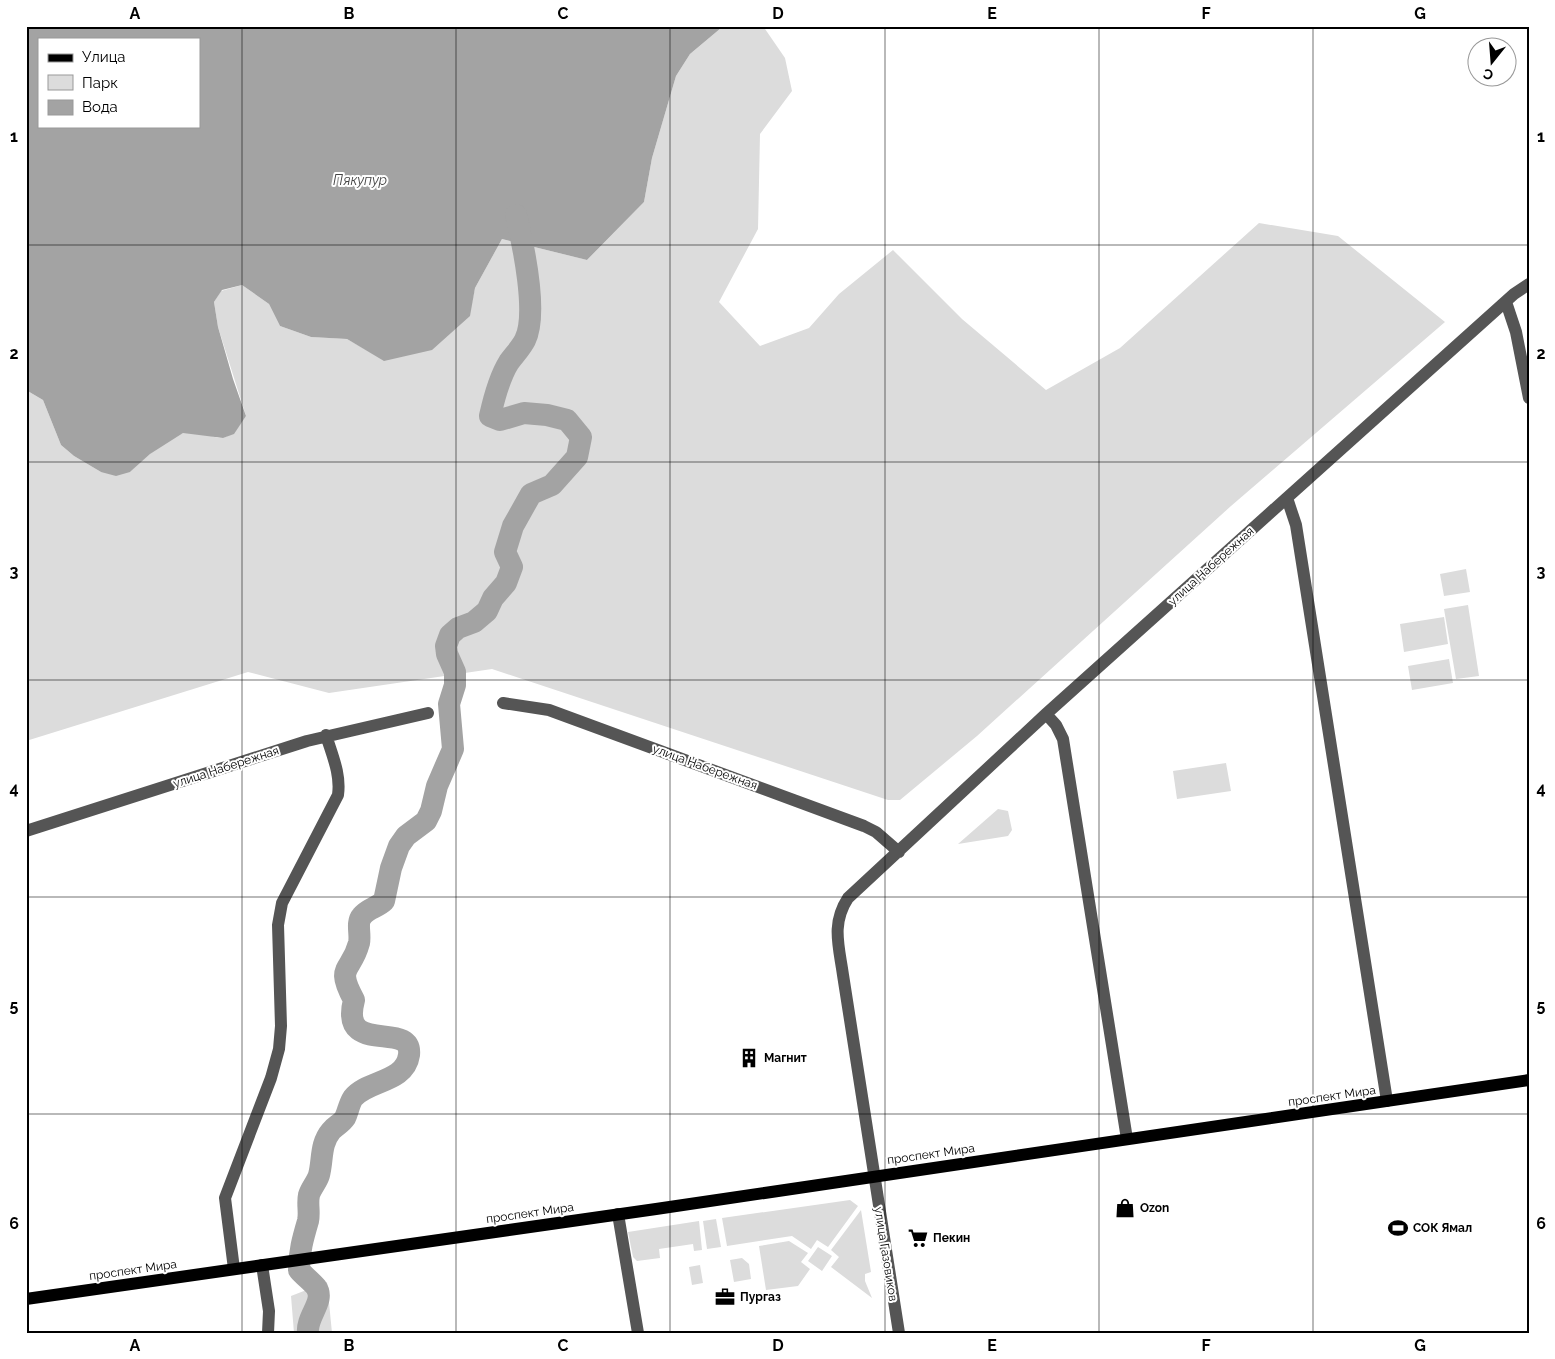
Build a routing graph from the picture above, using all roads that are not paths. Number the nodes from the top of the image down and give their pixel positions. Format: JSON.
{"nodes":[{"id":1,"x":1529,"y":284,"type":"edge"},
{"id":2,"x":1506,"y":302,"type":"junction"},
{"id":3,"x":1529,"y":398,"type":"edge"},
{"id":4,"x":1287,"y":498,"type":"junction"},
{"id":5,"x":503,"y":703,"type":"dead end"},
{"id":6,"x":428,"y":713,"type":"dead end"},
{"id":7,"x":1046,"y":714,"type":"junction"},
{"id":8,"x":326,"y":735,"type":"junction"},
{"id":9,"x":26,"y":831,"type":"edge"},
{"id":10,"x":899,"y":852,"type":"junction"},
{"id":11,"x":1529,"y":1080,"type":"edge"},
{"id":12,"x":1387,"y":1102,"type":"junction"},
{"id":13,"x":1127,"y":1139,"type":"junction"},
{"id":14,"x":874,"y":1176,"type":"junction"},
{"id":15,"x":618,"y":1214,"type":"junction"},
{"id":16,"x":268,"y":1264,"type":"junction"},
{"id":17,"x":234,"y":1269,"type":"junction"},
{"id":18,"x":26,"y":1299,"type":"edge"},
{"id":19,"x":268,"y":1333,"type":"edge"},
{"id":20,"x":638,"y":1333,"type":"edge"},
{"id":21,"x":899,"y":1333,"type":"edge"}],
"edges":[{"from":1,"to":2,"type":"street","name":"улица Набережная"},
{"from":2,"to":3,"type":"street"},
{"from":2,"to":4,"type":"street","name":"улица Набережная"},
{"from":4,"to":7,"type":"street","name":"улица Набережная"},
{"from":4,"to":12,"type":"street"},
{"from":5,"to":10,"type":"street","name":"улица Набережная"},
{"from":6,"to":8,"type":"street","name":"улица Набережная"},
{"from":7,"to":10,"type":"street","name":"улица Набережная"},
{"from":7,"to":13,"type":"street"},
{"from":8,"to":9,"type":"street","name":"улица Набережная"},
{"from":8,"to":17,"type":"street"},
{"from":10,"to":14,"type":"street","name":"улица Набережная"},
{"from":11,"to":12,"type":"main road","name":"проспект Мира"},
{"from":12,"to":13,"type":"main road","name":"проспект Мира"},
{"from":13,"to":14,"type":"main road","name":"проспект Мира"},
{"from":14,"to":15,"type":"main road","name":"проспект Мира"},
{"from":14,"to":21,"type":"street","name":"улица Газовиков"},
{"from":15,"to":16,"type":"main road","name":"проспект Мира"},
{"from":15,"to":20,"type":"street"},
{"from":16,"to":17,"type":"main road","name":"проспект Мира"},
{"from":16,"to":19,"type":"street"},
{"from":17,"to":18,"type":"main road","name":"проспект Мира"}]}
